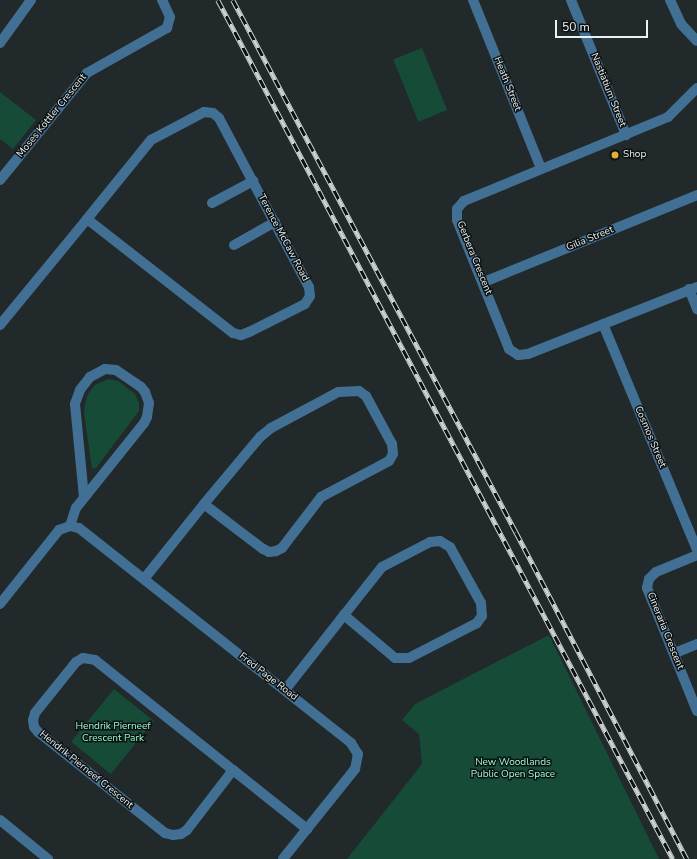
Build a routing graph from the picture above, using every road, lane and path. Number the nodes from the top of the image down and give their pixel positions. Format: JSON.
{"nodes":[{"id":1,"x":32,"y":0,"type":"edge"},
{"id":2,"x":162,"y":0,"type":"edge"},
{"id":3,"x":473,"y":0,"type":"edge"},
{"id":4,"x":571,"y":0,"type":"edge"},
{"id":5,"x":670,"y":0,"type":"edge"},
{"id":6,"x":697,"y":41,"type":"edge"},
{"id":7,"x":0,"y":43,"type":"edge"},
{"id":8,"x":697,"y":88,"type":"edge"},
{"id":9,"x":626,"y":135,"type":"junction"},
{"id":10,"x":541,"y":168,"type":"junction"},
{"id":11,"x":0,"y":180,"type":"edge"},
{"id":12,"x":253,"y":181,"type":"junction"},
{"id":13,"x":697,"y":195,"type":"edge"},
{"id":14,"x":212,"y":203,"type":"dead end"},
{"id":15,"x":87,"y":219,"type":"junction"},
{"id":16,"x":274,"y":222,"type":"junction"},
{"id":17,"x":234,"y":245,"type":"dead end"},
{"id":18,"x":484,"y":282,"type":"junction"},
{"id":19,"x":693,"y":288,"type":"edge"},
{"id":20,"x":697,"y":309,"type":"edge"},
{"id":21,"x":4,"y":313,"type":"edge"},
{"id":22,"x":603,"y":324,"type":"junction"},
{"id":23,"x":0,"y":325,"type":"edge"},
{"id":24,"x":84,"y":498,"type":"junction"},
{"id":25,"x":204,"y":504,"type":"junction"},
{"id":26,"x":70,"y":526,"type":"junction"},
{"id":27,"x":697,"y":550,"type":"edge"},
{"id":28,"x":697,"y":555,"type":"edge"},
{"id":29,"x":144,"y":579,"type":"junction"},
{"id":30,"x":1,"y":600,"type":"edge"},
{"id":31,"x":344,"y":615,"type":"junction"},
{"id":32,"x":697,"y":644,"type":"edge"},
{"id":33,"x":675,"y":653,"type":"junction"},
{"id":34,"x":285,"y":690,"type":"junction"},
{"id":35,"x":697,"y":711,"type":"edge"},
{"id":36,"x":233,"y":770,"type":"junction"},
{"id":37,"x":0,"y":820,"type":"edge"},
{"id":38,"x":307,"y":828,"type":"junction"},
{"id":39,"x":48,"y":859,"type":"edge"},
{"id":40,"x":282,"y":859,"type":"edge"}],
"edges":[{"from":1,"to":7,"type":"street"},
{"from":2,"to":11,"type":"street","name":"Moses Kottler Crescent"},
{"from":3,"to":10,"type":"street","name":"Heath Street"},
{"from":4,"to":9,"type":"street","name":"Nastiatium Street"},
{"from":5,"to":6,"type":"street"},
{"from":8,"to":9,"type":"street","name":"Gerbera Crescent"},
{"from":9,"to":10,"type":"street","name":"Gerbera Crescent"},
{"from":10,"to":18,"type":"street","name":"Gerbera Crescent"},
{"from":12,"to":14,"type":"street"},
{"from":12,"to":15,"type":"street","name":"Terence McCaw Road"},
{"from":12,"to":16,"type":"street","name":"Terence McCaw Road"},
{"from":13,"to":18,"type":"street","name":"Gilia Street"},
{"from":15,"to":16,"type":"street","name":"Terence McCaw Road"},
{"from":15,"to":21,"type":"street","name":"Terence McCaw Road"},
{"from":16,"to":17,"type":"street"},
{"from":18,"to":22,"type":"street","name":"Gerbera Crescent"},
{"from":19,"to":20,"type":"street"},
{"from":19,"to":22,"type":"street","name":"Gerbera Crescent"},
{"from":21,"to":23,"type":"street","name":"Terence McCaw Road"},
{"from":22,"to":27,"type":"street","name":"Cosmos Street"},
{"from":24,"to":24,"type":"street"},
{"from":24,"to":26,"type":"street"},
{"from":25,"to":25,"type":"street"},
{"from":25,"to":29,"type":"street"},
{"from":26,"to":29,"type":"street","name":"Fred Page Road"},
{"from":26,"to":30,"type":"street"},
{"from":28,"to":33,"type":"street","name":"Cineraria Crescent"},
{"from":29,"to":34,"type":"street","name":"Fred Page Road"},
{"from":31,"to":31,"type":"street"},
{"from":31,"to":34,"type":"street"},
{"from":32,"to":33,"type":"street"},
{"from":33,"to":35,"type":"street","name":"Cineraria Crescent"},
{"from":34,"to":38,"type":"street","name":"Fred Page Road"},
{"from":36,"to":36,"type":"street","name":"Hendrik Pierneef Crescent"},
{"from":36,"to":38,"type":"street","name":"Hendrik Pierneef Crescent"},
{"from":37,"to":39,"type":"street"},
{"from":38,"to":40,"type":"street","name":"Fred Page Road"}]}
